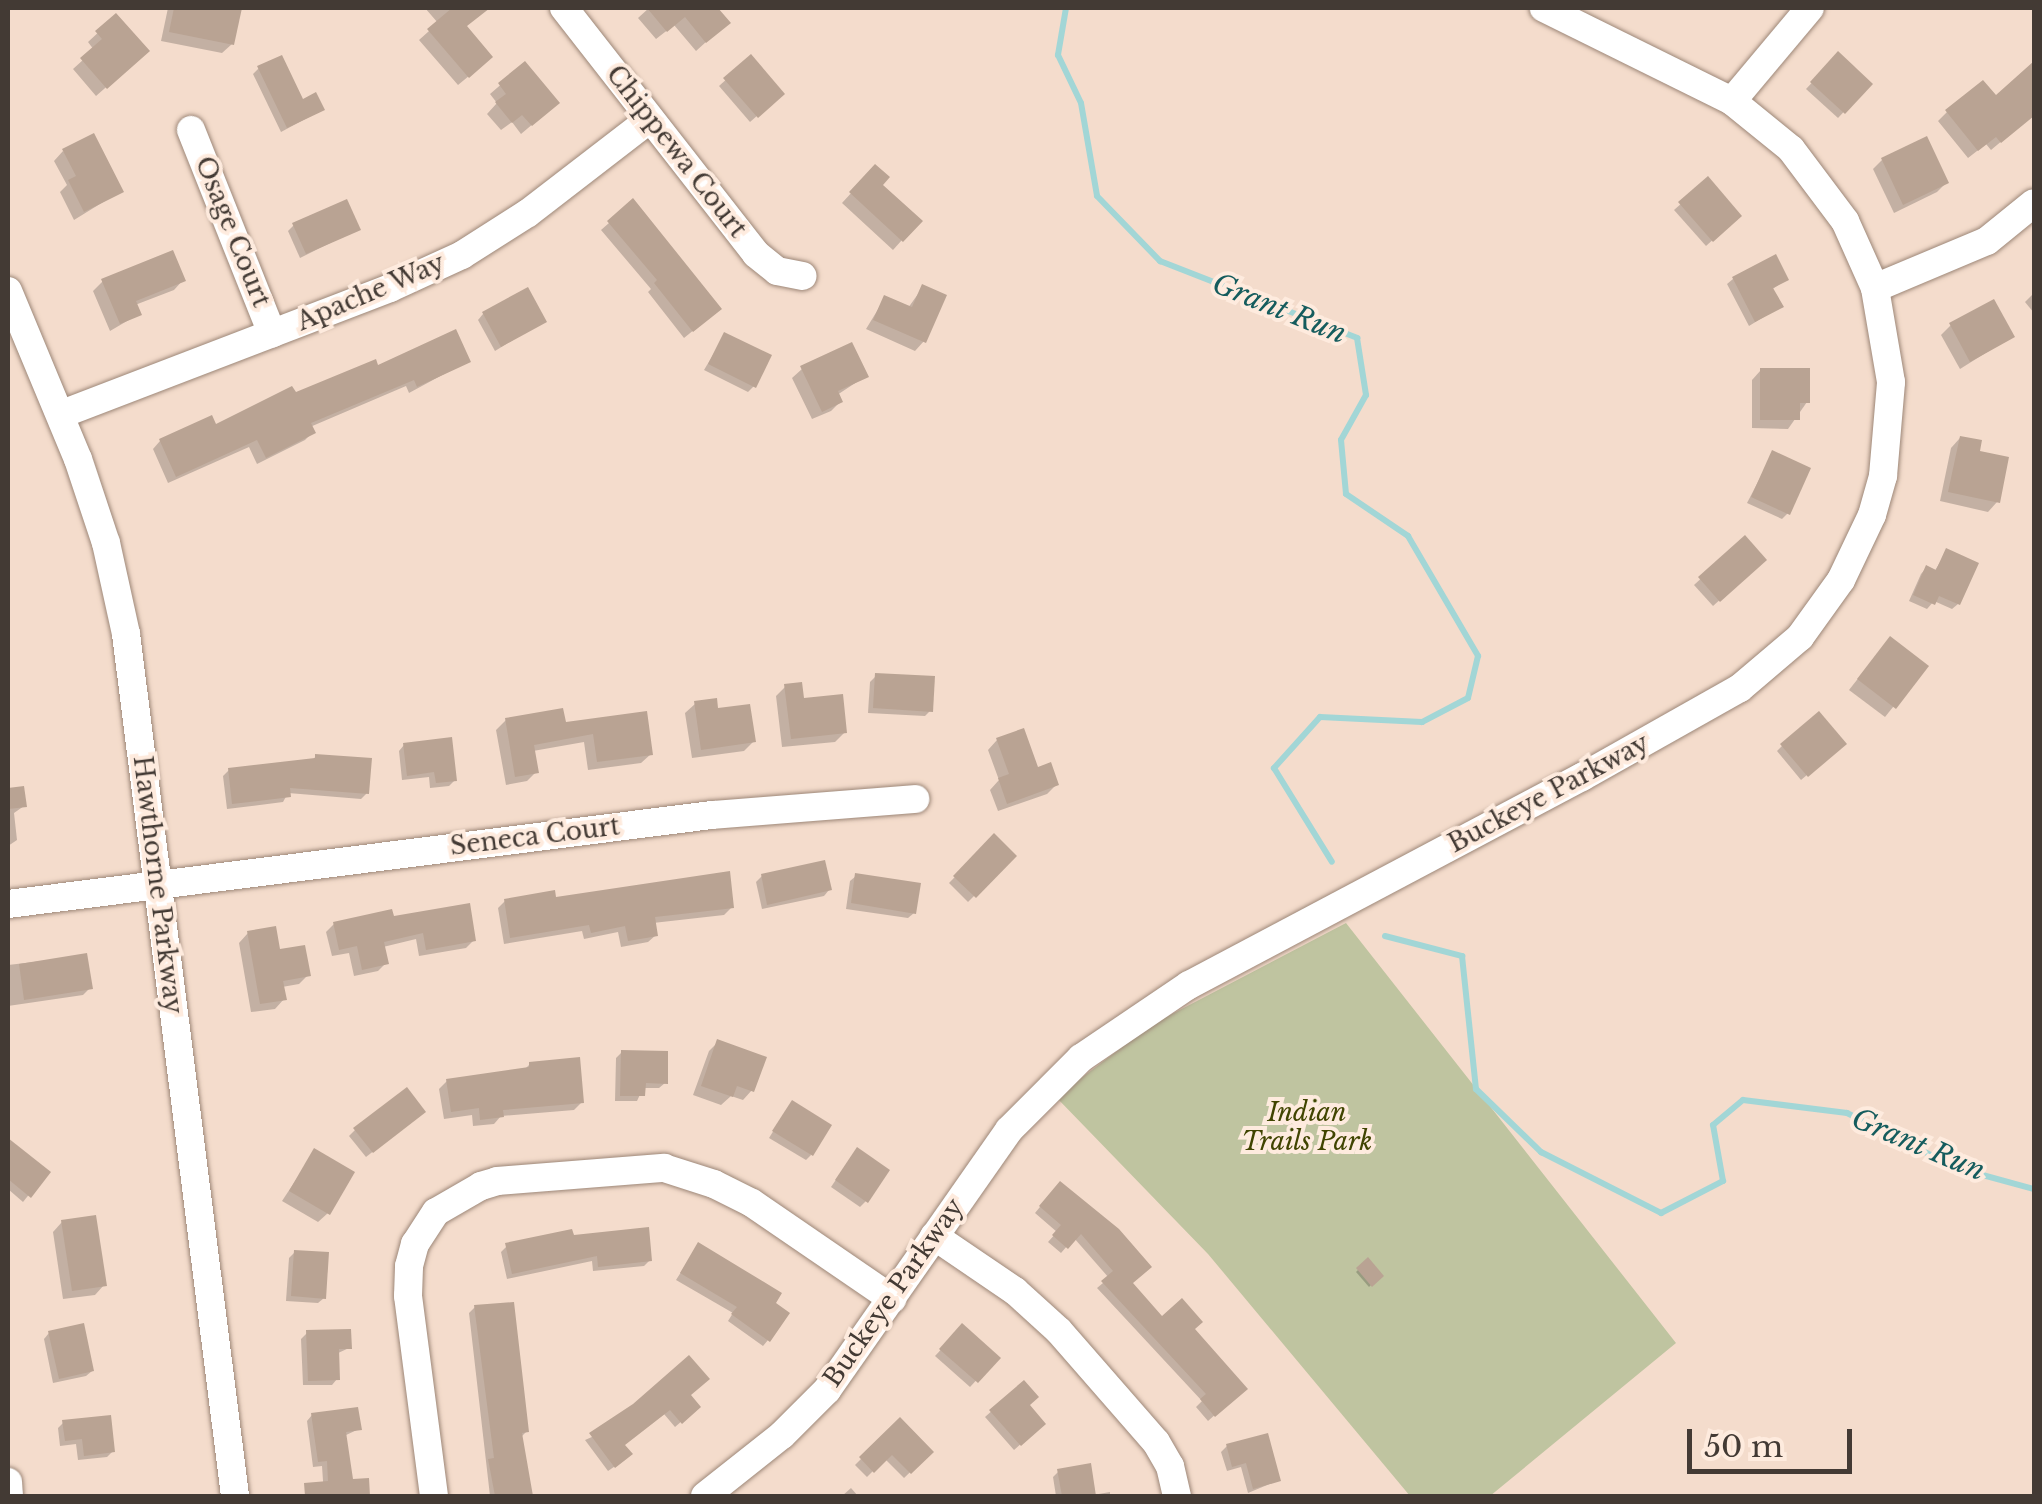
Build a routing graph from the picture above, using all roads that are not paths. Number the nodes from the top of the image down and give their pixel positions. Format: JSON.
{"nodes":[{"id":1,"x":564,"y":8,"type":"edge"},
{"id":2,"x":1544,"y":8,"type":"edge"},
{"id":3,"x":1810,"y":8,"type":"edge"},
{"id":4,"x":1732,"y":102,"type":"junction"},
{"id":5,"x":650,"y":118,"type":"junction"},
{"id":6,"x":191,"y":130,"type":"dead end"},
{"id":7,"x":2034,"y":203,"type":"edge"},
{"id":8,"x":803,"y":276,"type":"dead end"},
{"id":9,"x":1875,"y":288,"type":"junction"},
{"id":10,"x":8,"y":291,"type":"edge"},
{"id":11,"x":272,"y":334,"type":"junction"},
{"id":12,"x":62,"y":414,"type":"junction"},
{"id":13,"x":915,"y":799,"type":"dead end"},
{"id":14,"x":157,"y":885,"type":"junction"},
{"id":15,"x":8,"y":904,"type":"edge"},
{"id":16,"x":934,"y":1236,"type":"junction"},
{"id":17,"x":892,"y":1299,"type":"junction"},
{"id":18,"x":8,"y":1482,"type":"edge"},
{"id":19,"x":9,"y":1496,"type":"edge"},
{"id":20,"x":235,"y":1496,"type":"edge"},
{"id":21,"x":434,"y":1496,"type":"edge"},
{"id":22,"x":706,"y":1496,"type":"edge"},
{"id":23,"x":1177,"y":1496,"type":"edge"}],
"edges":[{"from":1,"to":5,"type":"street","name":"Chippewa Court"},
{"from":2,"to":4,"type":"street","name":"Buckeye Parkway"},
{"from":3,"to":4,"type":"street"},
{"from":4,"to":9,"type":"street","name":"Buckeye Parkway"},
{"from":5,"to":8,"type":"street","name":"Chippewa Court"},
{"from":5,"to":11,"type":"street","name":"Apache Way"},
{"from":6,"to":11,"type":"street","name":"Osage Court"},
{"from":7,"to":9,"type":"street"},
{"from":9,"to":16,"type":"street","name":"Buckeye Parkway"},
{"from":10,"to":12,"type":"street","name":"Hawthorne Parkway"},
{"from":11,"to":12,"type":"street","name":"Apache Way"},
{"from":12,"to":14,"type":"street","name":"Hawthorne Parkway"},
{"from":13,"to":14,"type":"street","name":"Seneca Court"},
{"from":14,"to":15,"type":"street","name":"Seneca Court"},
{"from":14,"to":20,"type":"street","name":"Hawthorne Parkway"},
{"from":16,"to":17,"type":"street","name":"Buckeye Parkway"},
{"from":16,"to":23,"type":"street"},
{"from":17,"to":21,"type":"street"},
{"from":17,"to":22,"type":"street","name":"Buckeye Parkway"},
{"from":18,"to":19,"type":"street"}]}
